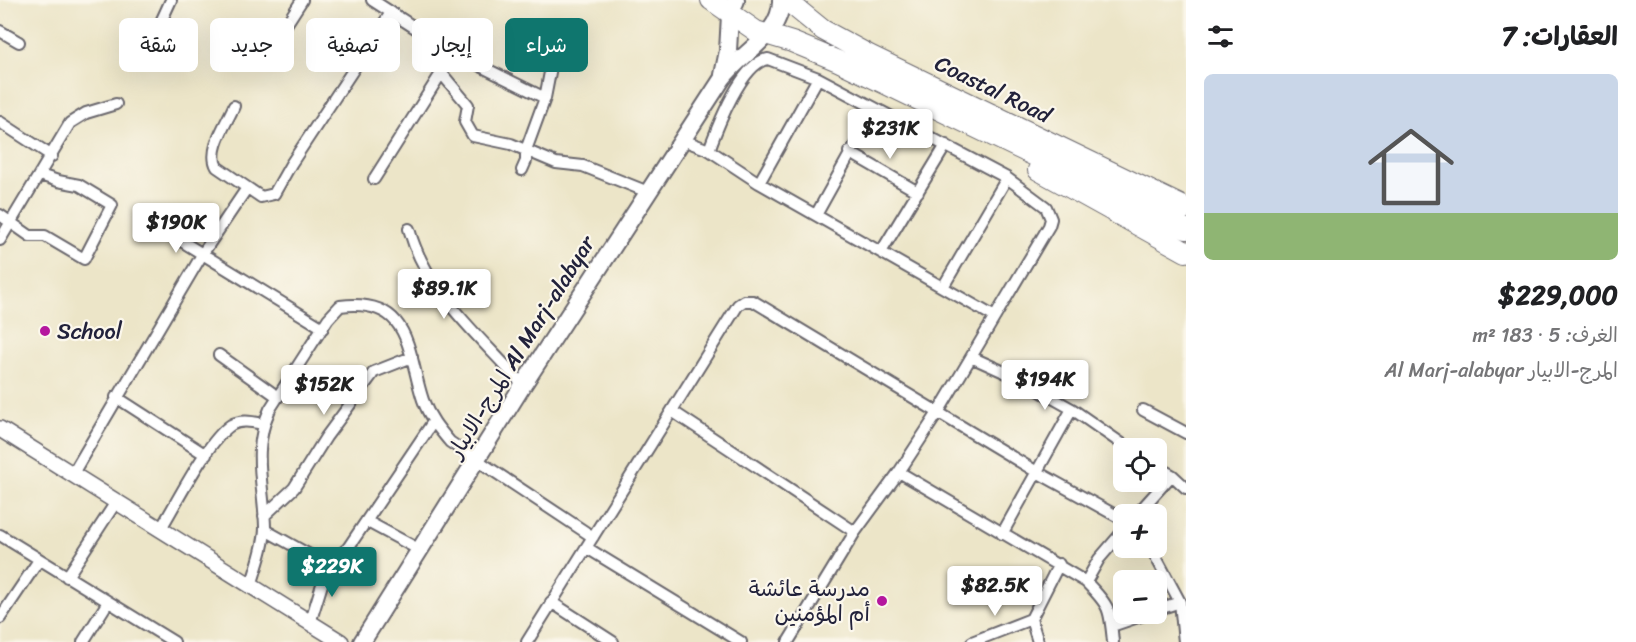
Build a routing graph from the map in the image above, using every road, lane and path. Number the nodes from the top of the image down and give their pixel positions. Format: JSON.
{"nodes":[{"id":1,"x":171,"y":0,"type":"edge"},
{"id":2,"x":302,"y":0,"type":"edge"},
{"id":3,"x":372,"y":0,"type":"edge"},
{"id":4,"x":711,"y":0,"type":"edge"},
{"id":5,"x":781,"y":0,"type":"edge"},
{"id":6,"x":786,"y":0,"type":"edge"},
{"id":7,"x":733,"y":7,"type":"edge"},
{"id":8,"x":390,"y":14,"type":"junction"},
{"id":9,"x":163,"y":18,"type":"edge"},
{"id":10,"x":290,"y":18,"type":"edge"},
{"id":11,"x":412,"y":27,"type":"edge"},
{"id":12,"x":0,"y":31,"type":"edge"},
{"id":13,"x":767,"y":36,"type":"junction"},
{"id":14,"x":19,"y":42,"type":"dead end"},
{"id":15,"x":444,"y":72,"type":"edge"},
{"id":16,"x":492,"y":72,"type":"edge"},
{"id":17,"x":550,"y":72,"type":"edge"},
{"id":18,"x":443,"y":75,"type":"junction"},
{"id":19,"x":818,"y":78,"type":"junction"},
{"id":20,"x":722,"y":80,"type":"junction"},
{"id":21,"x":545,"y":98,"type":"junction"},
{"id":22,"x":116,"y":104,"type":"dead end"},
{"id":23,"x":234,"y":106,"type":"dead end"},
{"id":24,"x":875,"y":109,"type":"junction"},
{"id":25,"x":0,"y":122,"type":"edge"},
{"id":26,"x":977,"y":128,"type":"junction"},
{"id":27,"x":683,"y":140,"type":"junction"},
{"id":28,"x":946,"y":145,"type":"junction"},
{"id":29,"x":526,"y":150,"type":"junction"},
{"id":30,"x":709,"y":150,"type":"junction"},
{"id":31,"x":849,"y":152,"type":"junction"},
{"id":32,"x":52,"y":156,"type":"junction"},
{"id":33,"x":522,"y":170,"type":"dead end"},
{"id":34,"x":40,"y":175,"type":"junction"},
{"id":35,"x":1007,"y":178,"type":"junction"},
{"id":36,"x":374,"y":179,"type":"dead end"},
{"id":37,"x":759,"y":183,"type":"junction"},
{"id":38,"x":247,"y":188,"type":"junction"},
{"id":39,"x":648,"y":192,"type":"junction"},
{"id":40,"x":918,"y":192,"type":"junction"},
{"id":41,"x":1186,"y":208,"type":"edge"},
{"id":42,"x":816,"y":214,"type":"junction"},
{"id":43,"x":0,"y":215,"type":"edge"},
{"id":44,"x":11,"y":220,"type":"junction"},
{"id":45,"x":409,"y":229,"type":"dead end"},
{"id":46,"x":1186,"y":229,"type":"edge"},
{"id":47,"x":165,"y":231,"type":"dead end"},
{"id":48,"x":0,"y":240,"type":"edge"},
{"id":49,"x":881,"y":252,"type":"junction"},
{"id":50,"x":1186,"y":252,"type":"edge"},
{"id":51,"x":203,"y":254,"type":"junction"},
{"id":52,"x":943,"y":287,"type":"junction"},
{"id":53,"x":995,"y":317,"type":"junction"},
{"id":54,"x":322,"y":328,"type":"junction"},
{"id":55,"x":219,"y":355,"type":"dead end"},
{"id":56,"x":412,"y":357,"type":"junction"},
{"id":57,"x":971,"y":357,"type":"junction"},
{"id":58,"x":523,"y":385,"type":"junction"},
{"id":59,"x":279,"y":397,"type":"junction"},
{"id":60,"x":116,"y":398,"type":"junction"},
{"id":61,"x":1072,"y":409,"type":"junction"},
{"id":62,"x":1143,"y":410,"type":"dead end"},
{"id":63,"x":672,"y":411,"type":"junction"},
{"id":64,"x":939,"y":411,"type":"junction"},
{"id":65,"x":433,"y":422,"type":"junction"},
{"id":66,"x":263,"y":424,"type":"junction"},
{"id":67,"x":0,"y":429,"type":"edge"},
{"id":68,"x":1186,"y":433,"type":"edge"},
{"id":69,"x":1114,"y":438,"type":"edge"},
{"id":70,"x":206,"y":455,"type":"junction"},
{"id":71,"x":476,"y":461,"type":"junction"},
{"id":72,"x":899,"y":472,"type":"junction"},
{"id":73,"x":1037,"y":472,"type":"junction"},
{"id":74,"x":1167,"y":472,"type":"edge"},
{"id":75,"x":72,"y":475,"type":"junction"},
{"id":76,"x":1172,"y":475,"type":"junction"},
{"id":77,"x":1186,"y":488,"type":"edge"},
{"id":78,"x":116,"y":502,"type":"junction"},
{"id":79,"x":1146,"y":504,"type":"edge"},
{"id":80,"x":1113,"y":514,"type":"edge"},
{"id":81,"x":264,"y":516,"type":"junction"},
{"id":82,"x":366,"y":521,"type":"junction"},
{"id":83,"x":160,"y":530,"type":"junction"},
{"id":84,"x":265,"y":530,"type":"junction"},
{"id":85,"x":855,"y":532,"type":"junction"},
{"id":86,"x":1002,"y":534,"type":"junction"},
{"id":87,"x":0,"y":535,"type":"edge"},
{"id":88,"x":593,"y":537,"type":"junction"},
{"id":89,"x":1113,"y":543,"type":"edge"},
{"id":90,"x":587,"y":548,"type":"junction"},
{"id":91,"x":420,"y":550,"type":"junction"},
{"id":92,"x":1156,"y":558,"type":"edge"},
{"id":93,"x":39,"y":560,"type":"junction"},
{"id":94,"x":1059,"y":564,"type":"junction"},
{"id":95,"x":328,"y":565,"type":"junction"},
{"id":96,"x":67,"y":577,"type":"junction"},
{"id":97,"x":1086,"y":582,"type":"junction"},
{"id":98,"x":251,"y":586,"type":"junction"},
{"id":99,"x":108,"y":602,"type":"junction"},
{"id":100,"x":551,"y":602,"type":"junction"},
{"id":101,"x":1180,"y":602,"type":"junction"},
{"id":102,"x":1167,"y":606,"type":"edge"},
{"id":103,"x":0,"y":618,"type":"edge"},
{"id":104,"x":1031,"y":619,"type":"junction"},
{"id":105,"x":310,"y":623,"type":"junction"},
{"id":106,"x":1118,"y":624,"type":"edge"},
{"id":107,"x":1112,"y":626,"type":"junction"},
{"id":108,"x":83,"y":642,"type":"edge"},
{"id":109,"x":174,"y":642,"type":"edge"},
{"id":110,"x":340,"y":642,"type":"edge"},
{"id":111,"x":362,"y":642,"type":"edge"},
{"id":112,"x":527,"y":642,"type":"edge"},
{"id":113,"x":613,"y":642,"type":"edge"},
{"id":114,"x":741,"y":642,"type":"edge"},
{"id":115,"x":788,"y":642,"type":"edge"},
{"id":116,"x":972,"y":642,"type":"edge"},
{"id":117,"x":1038,"y":642,"type":"edge"},
{"id":118,"x":1113,"y":642,"type":"edge"},
{"id":119,"x":1184,"y":642,"type":"edge"}],
"edges":[{"from":1,"to":9,"type":"street"},
{"from":2,"to":10,"type":"street"},
{"from":3,"to":8,"type":"street"},
{"from":4,"to":7,"type":"highway"},
{"from":5,"to":13,"type":"main road","name":"المرج-الابيار Al Marj-alabyar"},
{"from":6,"to":41,"type":"highway","name":"Coastal Road"},
{"from":7,"to":13,"type":"highway"},
{"from":7,"to":20,"type":"main road","name":"المرج-الابيار Al Marj-alabyar"},
{"from":8,"to":11,"type":"street"},
{"from":8,"to":38,"type":"street"},
{"from":12,"to":14,"type":"street"},
{"from":13,"to":20,"type":"main road","name":"المرج-الابيار Al Marj-alabyar"},
{"from":13,"to":26,"type":"highway"},
{"from":15,"to":18,"type":"street"},
{"from":16,"to":21,"type":"street"},
{"from":17,"to":21,"type":"street"},
{"from":18,"to":29,"type":"street"},
{"from":18,"to":36,"type":"street"},
{"from":19,"to":24,"type":"street"},
{"from":19,"to":30,"type":"street"},
{"from":19,"to":37,"type":"street"},
{"from":20,"to":27,"type":"main road","name":"المرج-الابيار Al Marj-alabyar"},
{"from":21,"to":29,"type":"street"},
{"from":22,"to":32,"type":"street"},
{"from":23,"to":38,"type":"street"},
{"from":24,"to":28,"type":"street"},
{"from":24,"to":31,"type":"street"},
{"from":25,"to":32,"type":"street"},
{"from":26,"to":46,"type":"highway"},
{"from":26,"to":50,"type":"highway"},
{"from":27,"to":30,"type":"street"},
{"from":27,"to":39,"type":"main road","name":"المرج-الابيار Al Marj-alabyar"},
{"from":28,"to":35,"type":"street"},
{"from":28,"to":40,"type":"street"},
{"from":29,"to":33,"type":"street"},
{"from":29,"to":39,"type":"street"},
{"from":30,"to":37,"type":"street"},
{"from":31,"to":40,"type":"street"},
{"from":31,"to":42,"type":"street"},
{"from":32,"to":34,"type":"street"},
{"from":34,"to":44,"type":"street"},
{"from":34,"to":44,"type":"street"},
{"from":35,"to":52,"type":"street"},
{"from":35,"to":53,"type":"street"},
{"from":37,"to":42,"type":"street"},
{"from":38,"to":51,"type":"street"},
{"from":39,"to":58,"type":"main road","name":"المرج-الابيار Al Marj-alabyar"},
{"from":40,"to":49,"type":"street"},
{"from":42,"to":49,"type":"street"},
{"from":43,"to":44,"type":"street"},
{"from":44,"to":48,"type":"street"},
{"from":45,"to":58,"type":"street"},
{"from":47,"to":51,"type":"street"},
{"from":49,"to":52,"type":"street"},
{"from":51,"to":54,"type":"street"},
{"from":51,"to":60,"type":"street"},
{"from":52,"to":53,"type":"street"},
{"from":53,"to":57,"type":"street"},
{"from":54,"to":56,"type":"street"},
{"from":54,"to":59,"type":"street"},
{"from":55,"to":59,"type":"street"},
{"from":56,"to":65,"type":"street"},
{"from":56,"to":81,"type":"street"},
{"from":57,"to":61,"type":"street"},
{"from":57,"to":64,"type":"street"},
{"from":58,"to":71,"type":"main road","name":"المرج-الابيار Al Marj-alabyar"},
{"from":59,"to":66,"type":"street"},
{"from":60,"to":70,"type":"street"},
{"from":60,"to":75,"type":"street"},
{"from":61,"to":69,"type":"street"},
{"from":61,"to":73,"type":"street"},
{"from":62,"to":68,"type":"street"},
{"from":63,"to":64,"type":"street"},
{"from":63,"to":85,"type":"street"},
{"from":63,"to":88,"type":"street"},
{"from":64,"to":72,"type":"street"},
{"from":64,"to":73,"type":"street"},
{"from":65,"to":71,"type":"street"},
{"from":65,"to":82,"type":"street"},
{"from":66,"to":70,"type":"street"},
{"from":66,"to":81,"type":"street"},
{"from":67,"to":75,"type":"main road"},
{"from":70,"to":83,"type":"street"},
{"from":71,"to":88,"type":"street"},
{"from":71,"to":91,"type":"main road","name":"المرج-الابيار Al Marj-alabyar"},
{"from":72,"to":85,"type":"street"},
{"from":72,"to":86,"type":"street"},
{"from":73,"to":80,"type":"street"},
{"from":73,"to":86,"type":"street"},
{"from":74,"to":76,"type":"street"},
{"from":75,"to":78,"type":"main road"},
{"from":76,"to":77,"type":"street"},
{"from":76,"to":79,"type":"street"},
{"from":78,"to":83,"type":"main road"},
{"from":78,"to":96,"type":"street"},
{"from":81,"to":84,"type":"street"},
{"from":82,"to":91,"type":"street"},
{"from":82,"to":95,"type":"street"},
{"from":83,"to":98,"type":"main road"},
{"from":84,"to":95,"type":"street"},
{"from":84,"to":98,"type":"street"},
{"from":85,"to":115,"type":"street"},
{"from":86,"to":94,"type":"street"},
{"from":87,"to":93,"type":"street"},
{"from":88,"to":90,"type":"street"},
{"from":89,"to":97,"type":"street"},
{"from":90,"to":100,"type":"street"},
{"from":90,"to":114,"type":"street"},
{"from":91,"to":111,"type":"main road","name":"المرج-الابيار Al Marj-alabyar"},
{"from":92,"to":101,"type":"street"},
{"from":93,"to":96,"type":"street"},
{"from":93,"to":103,"type":"street"},
{"from":94,"to":97,"type":"street"},
{"from":94,"to":104,"type":"street"},
{"from":95,"to":105,"type":"street"},
{"from":96,"to":99,"type":"street"},
{"from":97,"to":107,"type":"street"},
{"from":98,"to":105,"type":"main road"},
{"from":99,"to":108,"type":"street"},
{"from":99,"to":109,"type":"street"},
{"from":100,"to":112,"type":"street"},
{"from":100,"to":113,"type":"street"},
{"from":101,"to":102,"type":"street"},
{"from":101,"to":119,"type":"street"},
{"from":104,"to":116,"type":"street"},
{"from":104,"to":117,"type":"street"},
{"from":105,"to":110,"type":"main road"},
{"from":106,"to":107,"type":"street"},
{"from":107,"to":118,"type":"street"}]}
